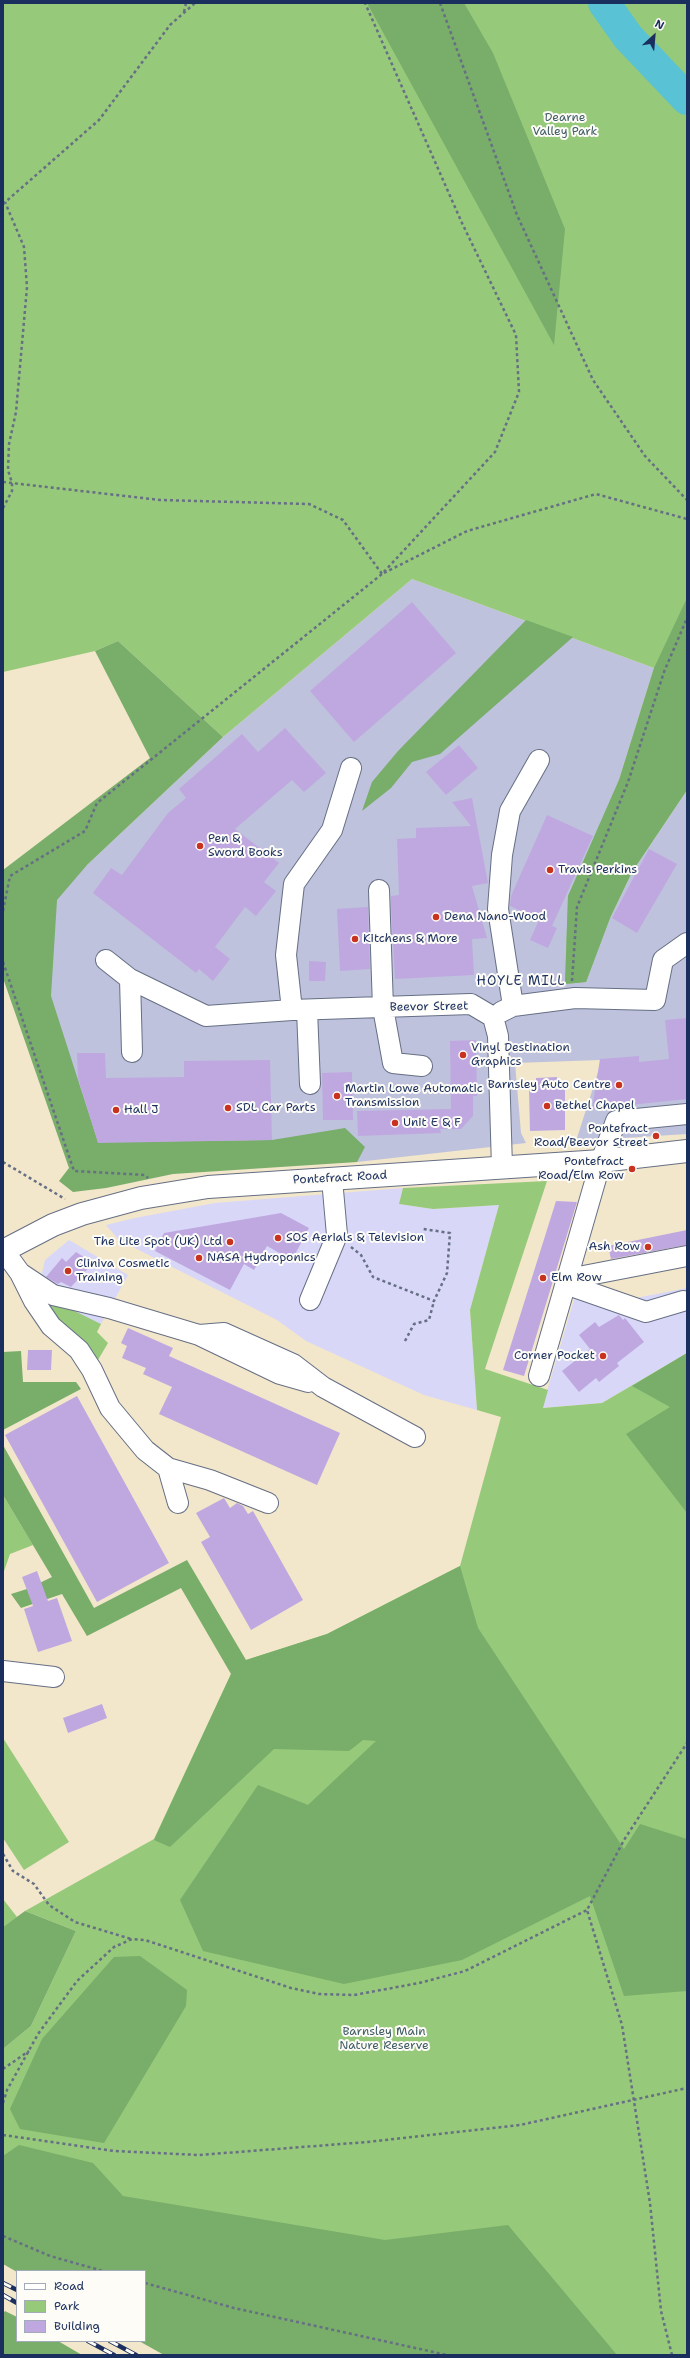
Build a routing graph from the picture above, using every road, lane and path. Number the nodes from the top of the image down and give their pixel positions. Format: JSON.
{"nodes":[{"id":1,"x":186,"y":3,"type":"edge"},
{"id":2,"x":195,"y":3,"type":"edge"},
{"id":3,"x":366,"y":3,"type":"edge"},
{"id":4,"x":440,"y":3,"type":"edge"},
{"id":5,"x":184,"y":13,"type":"junction"},
{"id":6,"x":4,"y":203,"type":"edge"},
{"id":7,"x":3,"y":482,"type":"edge"},
{"id":8,"x":12,"y":484,"type":"junction"},
{"id":9,"x":687,"y":500,"type":"edge"},
{"id":10,"x":3,"y":508,"type":"edge"},
{"id":11,"x":687,"y":519,"type":"edge"},
{"id":12,"x":382,"y":574,"type":"junction"},
{"id":13,"x":687,"y":618,"type":"edge"},
{"id":14,"x":539,"y":760,"type":"dead end"},
{"id":15,"x":351,"y":768,"type":"dead end"},
{"id":16,"x":379,"y":890,"type":"dead end"},
{"id":17,"x":3,"y":911,"type":"edge"},
{"id":18,"x":687,"y":943,"type":"edge"},
{"id":19,"x":106,"y":960,"type":"dead end"},
{"id":20,"x":3,"y":962,"type":"edge"},
{"id":21,"x":130,"y":979,"type":"junction"},
{"id":22,"x":571,"y":998,"type":"junction"},
{"id":23,"x":513,"y":1006,"type":"junction"},
{"id":24,"x":383,"y":1008,"type":"junction"},
{"id":25,"x":300,"y":1010,"type":"junction"},
{"id":26,"x":493,"y":1018,"type":"junction"},
{"id":27,"x":132,"y":1052,"type":"dead end"},
{"id":28,"x":422,"y":1066,"type":"dead end"},
{"id":29,"x":310,"y":1084,"type":"dead end"},
{"id":30,"x":687,"y":1114,"type":"edge"},
{"id":31,"x":687,"y":1152,"type":"edge"},
{"id":32,"x":600,"y":1161,"type":"junction"},
{"id":33,"x":3,"y":1162,"type":"edge"},
{"id":34,"x":502,"y":1167,"type":"junction"},
{"id":35,"x":332,"y":1179,"type":"junction"},
{"id":36,"x":165,"y":1194,"type":"junction"},
{"id":37,"x":82,"y":1214,"type":"junction"},
{"id":38,"x":423,"y":1229,"type":"dead end"},
{"id":39,"x":337,"y":1235,"type":"junction"},
{"id":40,"x":3,"y":1251,"type":"edge"},
{"id":41,"x":687,"y":1256,"type":"edge"},
{"id":42,"x":20,"y":1273,"type":"junction"},
{"id":43,"x":568,"y":1279,"type":"junction"},
{"id":44,"x":310,"y":1300,"type":"dead end"},
{"id":45,"x":434,"y":1301,"type":"junction"},
{"id":46,"x":683,"y":1301,"type":"dead end"},
{"id":47,"x":405,"y":1341,"type":"dead end"},
{"id":48,"x":539,"y":1376,"type":"dead end"},
{"id":49,"x":415,"y":1437,"type":"dead end"},
{"id":50,"x":168,"y":1468,"type":"junction"},
{"id":51,"x":178,"y":1503,"type":"dead end"},
{"id":52,"x":268,"y":1503,"type":"dead end"},
{"id":53,"x":3,"y":1672,"type":"edge"},
{"id":54,"x":54,"y":1677,"type":"dead end"},
{"id":55,"x":687,"y":1743,"type":"edge"},
{"id":56,"x":3,"y":1854,"type":"edge"},
{"id":57,"x":587,"y":1910,"type":"junction"},
{"id":58,"x":132,"y":1939,"type":"junction"},
{"id":59,"x":29,"y":2050,"type":"junction"},
{"id":60,"x":3,"y":2069,"type":"edge"},
{"id":61,"x":687,"y":2088,"type":"edge"},
{"id":62,"x":634,"y":2101,"type":"junction"},
{"id":63,"x":3,"y":2104,"type":"edge"},
{"id":64,"x":3,"y":2135,"type":"edge"},
{"id":65,"x":3,"y":2236,"type":"edge"},
{"id":66,"x":99,"y":2270,"type":"edge"},
{"id":67,"x":146,"y":2283,"type":"edge"},
{"id":68,"x":447,"y":2355,"type":"edge"},
{"id":69,"x":672,"y":2355,"type":"edge"}],
"edges":[{"from":1,"to":5,"type":"path"},
{"from":2,"to":5,"type":"path"},
{"from":3,"to":12,"type":"path"},
{"from":4,"to":9,"type":"path"},
{"from":5,"to":6,"type":"path"},
{"from":6,"to":8,"type":"path"},
{"from":7,"to":8,"type":"path"},
{"from":8,"to":10,"type":"path"},
{"from":8,"to":12,"type":"path"},
{"from":11,"to":12,"type":"path"},
{"from":12,"to":17,"type":"path"},
{"from":13,"to":22,"type":"path"},
{"from":14,"to":23,"type":"street"},
{"from":15,"to":25,"type":"street"},
{"from":16,"to":24,"type":"street"},
{"from":18,"to":22,"type":"street"},
{"from":19,"to":21,"type":"street","name":"Beevor Street"},
{"from":20,"to":36,"type":"path"},
{"from":21,"to":25,"type":"street","name":"Beevor Street"},
{"from":21,"to":27,"type":"street"},
{"from":22,"to":23,"type":"street"},
{"from":23,"to":26,"type":"street"},
{"from":24,"to":25,"type":"street","name":"Beevor Street"},
{"from":24,"to":26,"type":"street","name":"Beevor Street"},
{"from":24,"to":28,"type":"street"},
{"from":25,"to":29,"type":"street"},
{"from":26,"to":34,"type":"street"},
{"from":30,"to":32,"type":"street"},
{"from":31,"to":32,"type":"highway","name":"Pontefract Road"},
{"from":32,"to":34,"type":"highway","name":"Pontefract Road"},
{"from":32,"to":43,"type":"street"},
{"from":33,"to":37,"type":"path"},
{"from":34,"to":35,"type":"highway","name":"Pontefract Road"},
{"from":35,"to":36,"type":"highway","name":"Pontefract Road"},
{"from":35,"to":39,"type":"street"},
{"from":36,"to":37,"type":"highway","name":"Pontefract Road"},
{"from":37,"to":40,"type":"highway","name":"Pontefract Road"},
{"from":38,"to":45,"type":"path"},
{"from":39,"to":44,"type":"street"},
{"from":39,"to":45,"type":"path"},
{"from":40,"to":42,"type":"street"},
{"from":41,"to":43,"type":"street"},
{"from":42,"to":49,"type":"street"},
{"from":42,"to":50,"type":"street"},
{"from":43,"to":46,"type":"street"},
{"from":43,"to":48,"type":"street"},
{"from":45,"to":47,"type":"path"},
{"from":50,"to":51,"type":"street"},
{"from":50,"to":52,"type":"street"},
{"from":53,"to":54,"type":"street"},
{"from":55,"to":57,"type":"path"},
{"from":56,"to":58,"type":"path"},
{"from":57,"to":58,"type":"path"},
{"from":57,"to":62,"type":"path"},
{"from":58,"to":59,"type":"path"},
{"from":59,"to":60,"type":"path"},
{"from":59,"to":63,"type":"path"},
{"from":61,"to":62,"type":"path"},
{"from":62,"to":64,"type":"path"},
{"from":62,"to":69,"type":"path"},
{"from":65,"to":66,"type":"path"},
{"from":67,"to":68,"type":"path"}]}
